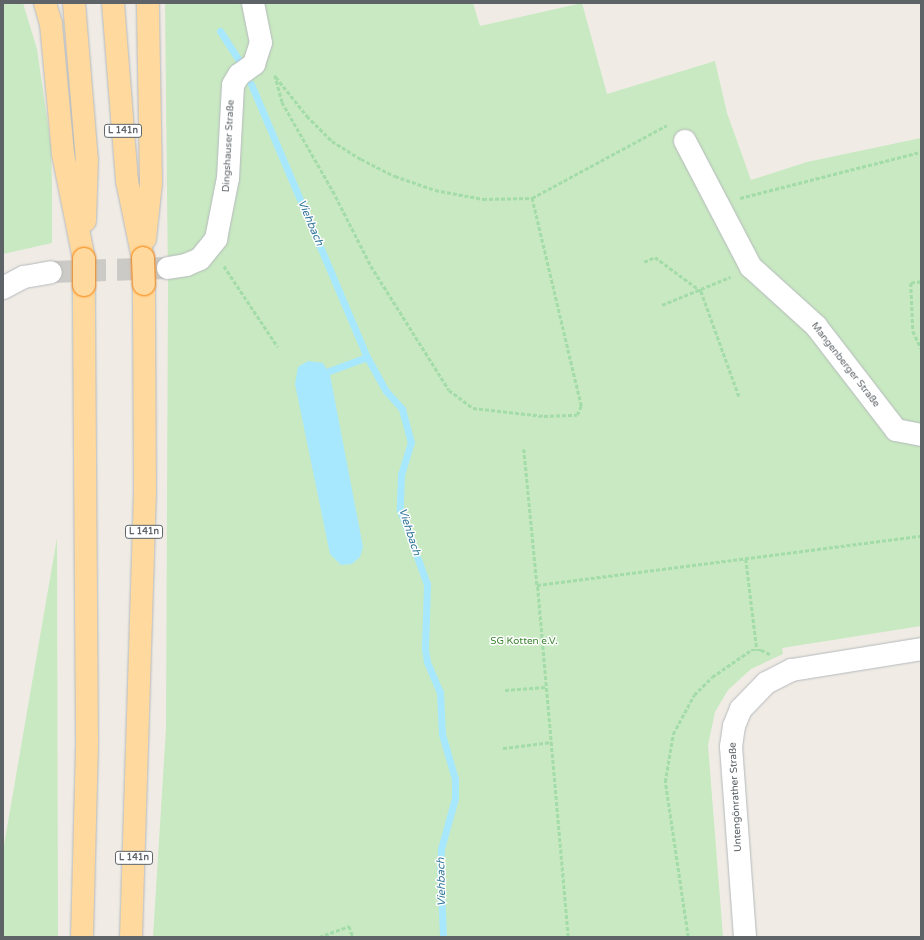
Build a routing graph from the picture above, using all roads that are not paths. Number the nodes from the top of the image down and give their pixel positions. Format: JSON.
{"nodes":[{"id":1,"x":45,"y":3,"type":"edge"},
{"id":2,"x":74,"y":3,"type":"edge"},
{"id":3,"x":113,"y":3,"type":"edge"},
{"id":4,"x":148,"y":3,"type":"edge"},
{"id":5,"x":253,"y":3,"type":"edge"},
{"id":6,"x":686,"y":141,"type":"road end"},
{"id":7,"x":84,"y":258,"type":"junction"},
{"id":8,"x":143,"y":258,"type":"junction"},
{"id":9,"x":168,"y":268,"type":"tunnel mouth"},
{"id":10,"x":52,"y":272,"type":"tunnel mouth"},
{"id":11,"x":3,"y":288,"type":"edge"},
{"id":12,"x":921,"y":435,"type":"edge"},
{"id":13,"x":921,"y":649,"type":"edge"},
{"id":14,"x":82,"y":937,"type":"edge"},
{"id":15,"x":131,"y":937,"type":"edge"},
{"id":16,"x":745,"y":937,"type":"edge"}],
"edges":[{"from":1,"to":7,"type":"highway"},
{"from":2,"to":7,"type":"highway"},
{"from":3,"to":8,"type":"highway","number":"L 141n"},
{"from":4,"to":8,"type":"highway"},
{"from":5,"to":9,"type":"street","name":"Dingshauser Straße"},
{"from":6,"to":12,"type":"street","name":"Mangenberger Straße"},
{"from":7,"to":14,"type":"highway","bridge":true},
{"from":8,"to":15,"type":"highway","number":"L 141n","bridge":true},
{"from":10,"to":11,"type":"street"},
{"from":13,"to":16,"type":"street","name":"Untengönrather Straße"}]}
